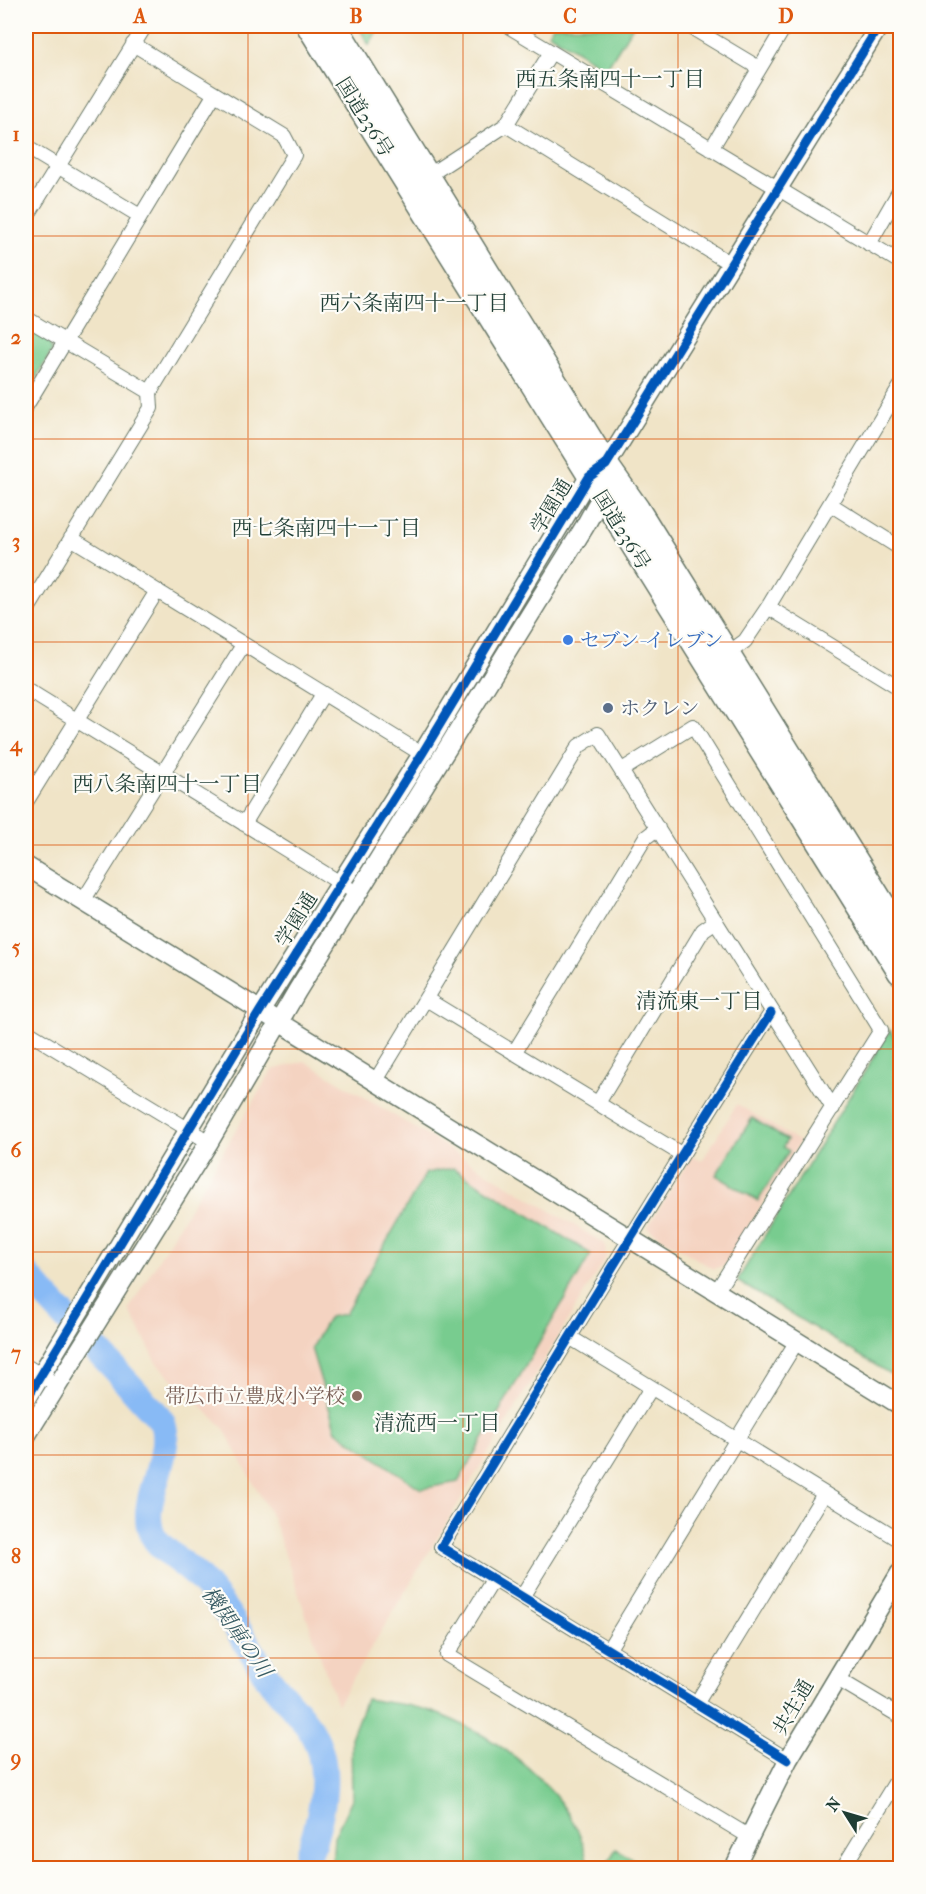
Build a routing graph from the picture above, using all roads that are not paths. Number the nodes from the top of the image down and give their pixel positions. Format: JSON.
{"nodes":[{"id":1,"x":145,"y":26,"type":"edge"},
{"id":2,"x":309,"y":26,"type":"edge"},
{"id":3,"x":335,"y":26,"type":"edge"},
{"id":4,"x":508,"y":26,"type":"edge"},
{"id":5,"x":689,"y":26,"type":"edge"},
{"id":6,"x":785,"y":26,"type":"edge"},
{"id":7,"x":879,"y":26,"type":"edge"},
{"id":8,"x":895,"y":26,"type":"edge"},
{"id":9,"x":900,"y":29,"type":"edge"},
{"id":10,"x":133,"y":44,"type":"junction"},
{"id":11,"x":551,"y":52,"type":"junction"},
{"id":12,"x":759,"y":68,"type":"junction"},
{"id":13,"x":214,"y":95,"type":"junction"},
{"id":14,"x":506,"y":125,"type":"junction"},
{"id":15,"x":26,"y":147,"type":"edge"},
{"id":16,"x":711,"y":149,"type":"junction"},
{"id":17,"x":57,"y":166,"type":"junction"},
{"id":18,"x":418,"y":181,"type":"junction"},
{"id":19,"x":779,"y":189,"type":"junction"},
{"id":20,"x":900,"y":190,"type":"edge"},
{"id":21,"x":140,"y":216,"type":"junction"},
{"id":22,"x":26,"y":218,"type":"edge"},
{"id":23,"x":869,"y":244,"type":"junction"},
{"id":24,"x":900,"y":262,"type":"edge"},
{"id":25,"x":731,"y":264,"type":"junction"},
{"id":26,"x":26,"y":318,"type":"edge"},
{"id":27,"x":65,"y":342,"type":"junction"},
{"id":28,"x":900,"y":387,"type":"edge"},
{"id":29,"x":150,"y":392,"type":"junction"},
{"id":30,"x":896,"y":404,"type":"edge"},
{"id":31,"x":26,"y":406,"type":"edge"},
{"id":32,"x":597,"y":471,"type":"junction"},
{"id":33,"x":602,"y":497,"type":"junction"},
{"id":34,"x":830,"y":504,"type":"junction"},
{"id":35,"x":71,"y":538,"type":"junction"},
{"id":36,"x":900,"y":548,"type":"edge"},
{"id":37,"x":157,"y":591,"type":"junction"},
{"id":38,"x":768,"y":607,"type":"junction"},
{"id":39,"x":26,"y":609,"type":"edge"},
{"id":40,"x":243,"y":645,"type":"junction"},
{"id":41,"x":718,"y":660,"type":"junction"},
{"id":42,"x":900,"y":688,"type":"edge"},
{"id":43,"x":26,"y":689,"type":"edge"},
{"id":44,"x":323,"y":694,"type":"junction"},
{"id":45,"x":75,"y":719,"type":"junction"},
{"id":46,"x":422,"y":754,"type":"junction"},
{"id":47,"x":622,"y":770,"type":"junction"},
{"id":48,"x":162,"y":774,"type":"junction"},
{"id":49,"x":26,"y":801,"type":"edge"},
{"id":50,"x":244,"y":824,"type":"junction"},
{"id":51,"x":658,"y":828,"type":"junction"},
{"id":52,"x":26,"y":866,"type":"edge"},
{"id":53,"x":341,"y":882,"type":"junction"},
{"id":54,"x":358,"y":894,"type":"junction"},
{"id":55,"x":84,"y":901,"type":"junction"},
{"id":56,"x":716,"y":921,"type":"junction"},
{"id":57,"x":900,"y":932,"type":"edge"},
{"id":58,"x":900,"y":972,"type":"edge"},
{"id":59,"x":426,"y":999,"type":"junction"},
{"id":60,"x":260,"y":1011,"type":"junction"},
{"id":61,"x":771,"y":1013,"type":"junction"},
{"id":62,"x":279,"y":1023,"type":"junction"},
{"id":63,"x":26,"y":1032,"type":"edge"},
{"id":64,"x":514,"y":1053,"type":"junction"},
{"id":65,"x":375,"y":1082,"type":"junction"},
{"id":66,"x":598,"y":1103,"type":"junction"},
{"id":67,"x":832,"y":1108,"type":"junction"},
{"id":68,"x":190,"y":1130,"type":"junction"},
{"id":69,"x":209,"y":1142,"type":"junction"},
{"id":70,"x":681,"y":1154,"type":"junction"},
{"id":71,"x":629,"y":1238,"type":"junction"},
{"id":72,"x":717,"y":1292,"type":"junction"},
{"id":73,"x":571,"y":1338,"type":"junction"},
{"id":74,"x":797,"y":1341,"type":"junction"},
{"id":75,"x":33,"y":1370,"type":"edge"},
{"id":76,"x":57,"y":1385,"type":"junction"},
{"id":77,"x":651,"y":1388,"type":"junction"},
{"id":78,"x":26,"y":1400,"type":"edge"},
{"id":79,"x":900,"y":1405,"type":"edge"},
{"id":80,"x":26,"y":1436,"type":"edge"},
{"id":81,"x":737,"y":1440,"type":"junction"},
{"id":82,"x":824,"y":1494,"type":"junction"},
{"id":83,"x":900,"y":1540,"type":"edge"},
{"id":84,"x":900,"y":1573,"type":"edge"},
{"id":85,"x":493,"y":1580,"type":"junction"},
{"id":86,"x":522,"y":1597,"type":"junction"},
{"id":87,"x":609,"y":1650,"type":"junction"},
{"id":88,"x":836,"y":1678,"type":"junction"},
{"id":89,"x":696,"y":1704,"type":"junction"},
{"id":90,"x":900,"y":1716,"type":"edge"},
{"id":91,"x":788,"y":1760,"type":"junction"},
{"id":92,"x":900,"y":1775,"type":"edge"},
{"id":93,"x":750,"y":1837,"type":"junction"},
{"id":94,"x":734,"y":1869,"type":"edge"},
{"id":95,"x":843,"y":1869,"type":"edge"}],
"edges":[{"from":1,"to":10,"type":"street"},
{"from":2,"to":18,"type":"highway","name":"国道236号"},
{"from":3,"to":18,"type":"highway","name":"国道236号"},
{"from":4,"to":11,"type":"street"},
{"from":5,"to":12,"type":"street"},
{"from":6,"to":12,"type":"street"},
{"from":7,"to":19,"type":"street","name":"学園通"},
{"from":8,"to":9,"type":"street"},
{"from":10,"to":13,"type":"street"},
{"from":10,"to":17,"type":"street"},
{"from":11,"to":14,"type":"street"},
{"from":11,"to":16,"type":"street"},
{"from":12,"to":16,"type":"street"},
{"from":13,"to":21,"type":"street"},
{"from":13,"to":29,"type":"street"},
{"from":14,"to":18,"type":"street"},
{"from":14,"to":25,"type":"street"},
{"from":15,"to":17,"type":"street"},
{"from":16,"to":19,"type":"street"},
{"from":17,"to":21,"type":"street"},
{"from":17,"to":22,"type":"street"},
{"from":18,"to":32,"type":"highway","name":"国道236号"},
{"from":19,"to":23,"type":"street"},
{"from":19,"to":25,"type":"street","name":"学園通"},
{"from":20,"to":23,"type":"street"},
{"from":21,"to":27,"type":"street"},
{"from":23,"to":24,"type":"street"},
{"from":25,"to":32,"type":"street","name":"学園通"},
{"from":26,"to":27,"type":"street"},
{"from":27,"to":29,"type":"street"},
{"from":27,"to":31,"type":"street"},
{"from":28,"to":30,"type":"street"},
{"from":29,"to":35,"type":"street"},
{"from":30,"to":34,"type":"street"},
{"from":32,"to":33,"type":"highway","name":"国道236号"},
{"from":32,"to":41,"type":"highway","name":"国道236号"},
{"from":32,"to":46,"type":"street","name":"学園通"},
{"from":33,"to":41,"type":"highway","name":"国道236号"},
{"from":33,"to":54,"type":"street","name":"学園通"},
{"from":34,"to":36,"type":"street"},
{"from":34,"to":38,"type":"street"},
{"from":35,"to":37,"type":"street"},
{"from":35,"to":39,"type":"street"},
{"from":37,"to":40,"type":"street"},
{"from":37,"to":45,"type":"street"},
{"from":38,"to":41,"type":"street"},
{"from":38,"to":42,"type":"street"},
{"from":40,"to":44,"type":"street"},
{"from":40,"to":48,"type":"street"},
{"from":41,"to":57,"type":"highway","name":"国道236号"},
{"from":41,"to":58,"type":"highway","name":"国道236号"},
{"from":43,"to":45,"type":"street"},
{"from":44,"to":46,"type":"street"},
{"from":44,"to":50,"type":"street"},
{"from":45,"to":48,"type":"street"},
{"from":45,"to":49,"type":"street"},
{"from":46,"to":53,"type":"street","name":"学園通"},
{"from":47,"to":51,"type":"street"},
{"from":47,"to":59,"type":"street"},
{"from":47,"to":67,"type":"street"},
{"from":48,"to":50,"type":"street"},
{"from":48,"to":55,"type":"street"},
{"from":50,"to":53,"type":"street"},
{"from":51,"to":56,"type":"street"},
{"from":51,"to":64,"type":"street"},
{"from":52,"to":55,"type":"street"},
{"from":53,"to":54,"type":"street"},
{"from":53,"to":60,"type":"street","name":"学園通"},
{"from":54,"to":62,"type":"street","name":"学園通"},
{"from":55,"to":60,"type":"street"},
{"from":56,"to":61,"type":"street"},
{"from":56,"to":66,"type":"street"},
{"from":59,"to":64,"type":"street"},
{"from":59,"to":65,"type":"street"},
{"from":60,"to":62,"type":"street"},
{"from":60,"to":68,"type":"street","name":"学園通"},
{"from":61,"to":67,"type":"street"},
{"from":61,"to":70,"type":"street"},
{"from":62,"to":65,"type":"street"},
{"from":62,"to":69,"type":"street","name":"学園通"},
{"from":63,"to":68,"type":"street"},
{"from":64,"to":66,"type":"street"},
{"from":65,"to":71,"type":"street"},
{"from":66,"to":70,"type":"street"},
{"from":67,"to":72,"type":"street"},
{"from":68,"to":69,"type":"street"},
{"from":68,"to":75,"type":"street","name":"学園通"},
{"from":69,"to":76,"type":"street","name":"学園通"},
{"from":70,"to":71,"type":"street"},
{"from":71,"to":72,"type":"street"},
{"from":71,"to":73,"type":"street"},
{"from":72,"to":74,"type":"street"},
{"from":73,"to":77,"type":"street"},
{"from":73,"to":85,"type":"street"},
{"from":74,"to":79,"type":"street"},
{"from":74,"to":81,"type":"street"},
{"from":75,"to":76,"type":"street"},
{"from":75,"to":78,"type":"street","name":"学園通"},
{"from":76,"to":80,"type":"street","name":"学園通"},
{"from":77,"to":81,"type":"street"},
{"from":77,"to":86,"type":"street"},
{"from":81,"to":82,"type":"street"},
{"from":81,"to":87,"type":"street"},
{"from":82,"to":83,"type":"street"},
{"from":82,"to":89,"type":"street"},
{"from":84,"to":88,"type":"street","name":"共生通"},
{"from":85,"to":86,"type":"street"},
{"from":85,"to":93,"type":"street"},
{"from":86,"to":87,"type":"street"},
{"from":87,"to":89,"type":"street"},
{"from":88,"to":90,"type":"street"},
{"from":88,"to":91,"type":"street","name":"共生通"},
{"from":89,"to":91,"type":"street"},
{"from":91,"to":93,"type":"street","name":"共生通"},
{"from":92,"to":95,"type":"street"},
{"from":93,"to":94,"type":"street","name":"共生通"}]}
